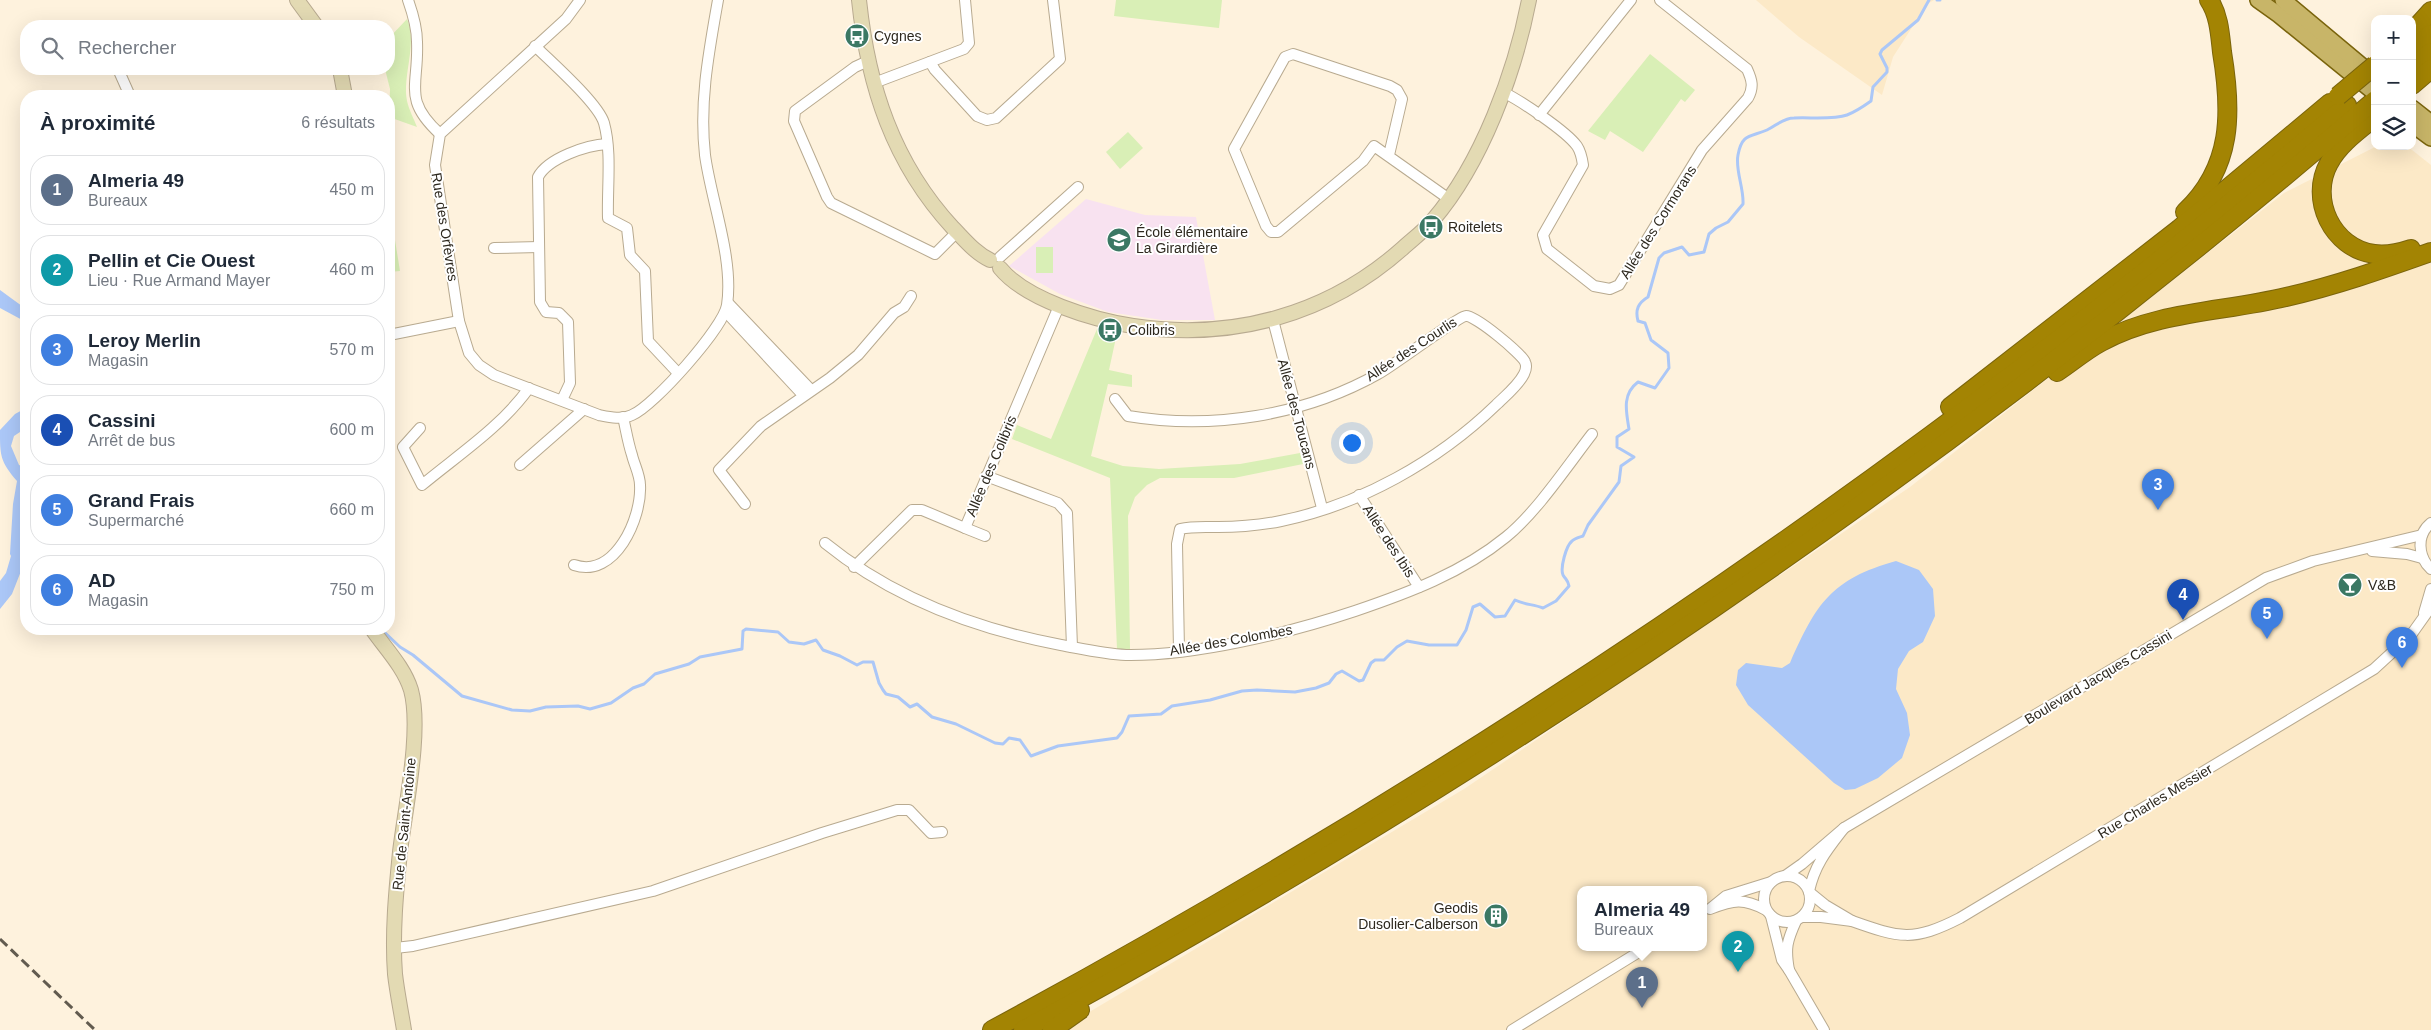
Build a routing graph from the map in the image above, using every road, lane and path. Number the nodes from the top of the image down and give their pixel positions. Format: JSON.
{"nodes":[{"id":1,"x":297,"y":0,"type":"edge"},
{"id":2,"x":408,"y":0,"type":"edge"},
{"id":3,"x":580,"y":0,"type":"edge"},
{"id":4,"x":718,"y":0,"type":"edge"},
{"id":5,"x":859,"y":0,"type":"edge"},
{"id":6,"x":965,"y":0,"type":"edge"},
{"id":7,"x":1053,"y":0,"type":"edge"},
{"id":8,"x":1529,"y":0,"type":"edge"},
{"id":9,"x":1631,"y":0,"type":"edge"},
{"id":10,"x":1660,"y":0,"type":"edge"},
{"id":11,"x":2209,"y":0,"type":"edge"},
{"id":12,"x":2258,"y":0,"type":"edge"},
{"id":13,"x":2283,"y":0,"type":"edge"},
{"id":14,"x":2431,"y":11,"type":"edge"},
{"id":15,"x":312,"y":20,"type":"edge"},
{"id":16,"x":2416,"y":28,"type":"edge"},
{"id":17,"x":2431,"y":34,"type":"edge"},
{"id":18,"x":535,"y":46,"type":"junction"},
{"id":19,"x":2416,"y":47,"type":"edge"},
{"id":20,"x":2431,"y":52,"type":"edge"},
{"id":21,"x":868,"y":61,"type":"junction"},
{"id":22,"x":930,"y":62,"type":"junction"},
{"id":23,"x":2371,"y":74,"type":"edge"},
{"id":24,"x":121,"y":75,"type":"edge"},
{"id":25,"x":341,"y":75,"type":"edge"},
{"id":26,"x":2371,"y":75,"type":"edge"},
{"id":27,"x":2419,"y":75,"type":"edge"},
{"id":28,"x":874,"y":82,"type":"junction"},
{"id":29,"x":2371,"y":88,"type":"edge"},
{"id":30,"x":127,"y":90,"type":"edge"},
{"id":31,"x":344,"y":90,"type":"edge"},
{"id":32,"x":2371,"y":90,"type":"edge"},
{"id":33,"x":1504,"y":92,"type":"junction"},
{"id":34,"x":2371,"y":103,"type":"edge"},
{"id":35,"x":2416,"y":111,"type":"edge"},
{"id":36,"x":2357,"y":112,"type":"edge"},
{"id":37,"x":1538,"y":115,"type":"junction"},
{"id":38,"x":2431,"y":123,"type":"edge"},
{"id":39,"x":2416,"y":127,"type":"edge"},
{"id":40,"x":440,"y":134,"type":"junction"},
{"id":41,"x":2431,"y":138,"type":"edge"},
{"id":42,"x":607,"y":144,"type":"junction"},
{"id":43,"x":1389,"y":155,"type":"junction"},
{"id":44,"x":1078,"y":187,"type":"dead end"},
{"id":45,"x":1449,"y":199,"type":"junction"},
{"id":46,"x":957,"y":232,"type":"junction"},
{"id":47,"x":2431,"y":243,"type":"edge"},
{"id":48,"x":539,"y":247,"type":"junction"},
{"id":49,"x":494,"y":248,"type":"dead end"},
{"id":50,"x":2431,"y":252,"type":"edge"},
{"id":51,"x":997,"y":262,"type":"junction"},
{"id":52,"x":2133,"y":266,"type":"junction"},
{"id":53,"x":910,"y":296,"type":"dead end"},
{"id":54,"x":1059,"y":306,"type":"junction"},
{"id":55,"x":727,"y":307,"type":"junction"},
{"id":56,"x":1272,"y":320,"type":"junction"},
{"id":57,"x":459,"y":321,"type":"junction"},
{"id":58,"x":395,"y":334,"type":"edge"},
{"id":59,"x":678,"y":373,"type":"junction"},
{"id":60,"x":529,"y":388,"type":"junction"},
{"id":61,"x":807,"y":392,"type":"junction"},
{"id":62,"x":1115,"y":399,"type":"dead end"},
{"id":63,"x":562,"y":400,"type":"junction"},
{"id":64,"x":1296,"y":407,"type":"junction"},
{"id":65,"x":584,"y":409,"type":"junction"},
{"id":66,"x":623,"y":417,"type":"junction"},
{"id":67,"x":1970,"y":425,"type":"junction"},
{"id":68,"x":420,"y":428,"type":"dead end"},
{"id":69,"x":1592,"y":434,"type":"dead end"},
{"id":70,"x":520,"y":465,"type":"dead end"},
{"id":71,"x":986,"y":476,"type":"junction"},
{"id":72,"x":1856,"y":491,"type":"junction"},
{"id":73,"x":1359,"y":495,"type":"junction"},
{"id":74,"x":745,"y":504,"type":"dead end"},
{"id":75,"x":1322,"y":508,"type":"junction"},
{"id":76,"x":2431,"y":523,"type":"edge"},
{"id":77,"x":965,"y":528,"type":"junction"},
{"id":78,"x":2422,"y":535,"type":"junction"},
{"id":79,"x":985,"y":536,"type":"dead end"},
{"id":80,"x":825,"y":544,"type":"dead end"},
{"id":81,"x":2361,"y":550,"type":"junction"},
{"id":82,"x":2422,"y":558,"type":"junction"},
{"id":83,"x":574,"y":565,"type":"dead end"},
{"id":84,"x":854,"y":567,"type":"junction"},
{"id":85,"x":2430,"y":568,"type":"edge"},
{"id":86,"x":2431,"y":580,"type":"edge"},
{"id":87,"x":1419,"y":588,"type":"junction"},
{"id":88,"x":2431,"y":589,"type":"edge"},
{"id":89,"x":2431,"y":607,"type":"edge"},
{"id":90,"x":2423,"y":617,"type":"junction"},
{"id":91,"x":376,"y":635,"type":"edge"},
{"id":92,"x":1072,"y":647,"type":"junction"},
{"id":93,"x":1179,"y":650,"type":"junction"},
{"id":94,"x":1844,"y":828,"type":"junction"},
{"id":95,"x":942,"y":832,"type":"dead end"},
{"id":96,"x":1785,"y":876,"type":"junction"},
{"id":97,"x":1771,"y":882,"type":"junction"},
{"id":98,"x":1809,"y":892,"type":"junction"},
{"id":99,"x":1707,"y":911,"type":"edge"},
{"id":100,"x":1768,"y":913,"type":"junction"},
{"id":101,"x":1799,"y":919,"type":"junction"},
{"id":102,"x":1852,"y":921,"type":"junction"},
{"id":103,"x":395,"y":948,"type":"junction"},
{"id":104,"x":1640,"y":951,"type":"edge"},
{"id":105,"x":1149,"y":960,"type":"junction"},
{"id":106,"x":1789,"y":970,"type":"junction"},
{"id":107,"x":404,"y":1030,"type":"edge"},
{"id":108,"x":992,"y":1030,"type":"edge"},
{"id":109,"x":1023,"y":1030,"type":"edge"},
{"id":110,"x":1052,"y":1030,"type":"edge"},
{"id":111,"x":1512,"y":1030,"type":"edge"},
{"id":112,"x":1824,"y":1030,"type":"edge"}],
"edges":[{"from":1,"to":15,"type":"street"},
{"from":2,"to":40,"type":"street"},
{"from":3,"to":18,"type":"street"},
{"from":4,"to":55,"type":"street"},
{"from":5,"to":21,"type":"street"},
{"from":6,"to":22,"type":"street"},
{"from":7,"to":22,"type":"street"},
{"from":8,"to":33,"type":"street"},
{"from":9,"to":37,"type":"street"},
{"from":10,"to":37,"type":"street","name":"Allée des Cormorans"},
{"from":11,"to":52,"type":"highway"},
{"from":12,"to":32,"type":"main road"},
{"from":13,"to":23,"type":"main road"},
{"from":14,"to":16,"type":"highway"},
{"from":17,"to":19,"type":"highway"},
{"from":18,"to":40,"type":"street"},
{"from":18,"to":42,"type":"street"},
{"from":20,"to":27,"type":"highway"},
{"from":21,"to":28,"type":"street"},
{"from":21,"to":46,"type":"street"},
{"from":22,"to":28,"type":"street"},
{"from":24,"to":30,"type":"street"},
{"from":25,"to":31,"type":"street"},
{"from":26,"to":36,"type":"highway","bridge":true},
{"from":28,"to":46,"type":"street"},
{"from":29,"to":36,"type":"highway"},
{"from":33,"to":37,"type":"street","name":"Allée des Cormorans"},
{"from":33,"to":45,"type":"street"},
{"from":34,"to":36,"type":"highway"},
{"from":35,"to":38,"type":"main road"},
{"from":36,"to":47,"type":"highway"},
{"from":36,"to":52,"type":"highway"},
{"from":36,"to":67,"type":"highway"},
{"from":36,"to":72,"type":"highway"},
{"from":39,"to":41,"type":"main road"},
{"from":40,"to":57,"type":"street","name":"Rue des Orfèvres"},
{"from":42,"to":48,"type":"street"},
{"from":42,"to":59,"type":"street"},
{"from":43,"to":43,"type":"street"},
{"from":43,"to":45,"type":"street"},
{"from":44,"to":51,"type":"street"},
{"from":45,"to":56,"type":"street"},
{"from":46,"to":51,"type":"street"},
{"from":48,"to":49,"type":"street"},
{"from":48,"to":63,"type":"street"},
{"from":50,"to":67,"type":"highway"},
{"from":51,"to":54,"type":"street"},
{"from":52,"to":72,"type":"highway"},
{"from":53,"to":61,"type":"street"},
{"from":54,"to":56,"type":"street"},
{"from":54,"to":71,"type":"street","name":"Allée des Colibris"},
{"from":55,"to":59,"type":"street"},
{"from":55,"to":61,"type":"street"},
{"from":56,"to":64,"type":"street","name":"Allée des Toucans"},
{"from":57,"to":58,"type":"street"},
{"from":57,"to":60,"type":"street","name":"Rue des Orfèvres"},
{"from":59,"to":66,"type":"street"},
{"from":60,"to":63,"type":"street","name":"Rue des Orfèvres"},
{"from":60,"to":68,"type":"street"},
{"from":61,"to":74,"type":"street"},
{"from":62,"to":64,"type":"street"},
{"from":63,"to":65,"type":"street","name":"Rue des Orfèvres"},
{"from":64,"to":73,"type":"street","name":"Allée des Courlis"},
{"from":64,"to":75,"type":"street","name":"Allée des Toucans"},
{"from":65,"to":66,"type":"street","name":"Rue des Orfèvres"},
{"from":65,"to":70,"type":"street"},
{"from":66,"to":83,"type":"street"},
{"from":67,"to":105,"type":"highway"},
{"from":69,"to":87,"type":"street","name":"Allée des Colombes"},
{"from":71,"to":77,"type":"street","name":"Allée des Colibris"},
{"from":71,"to":92,"type":"street"},
{"from":72,"to":108,"type":"highway"},
{"from":73,"to":75,"type":"street","name":"Allée des Courlis"},
{"from":73,"to":87,"type":"street","name":"Allée des Ibis"},
{"from":75,"to":93,"type":"street","name":"Allée des Courlis"},
{"from":76,"to":78,"type":"street"},
{"from":77,"to":79,"type":"street"},
{"from":77,"to":84,"type":"street","name":"Allée des Colibris"},
{"from":78,"to":81,"type":"street","name":"Boulevard Jacques Cassini"},
{"from":78,"to":82,"type":"street"},
{"from":80,"to":84,"type":"street","name":"Allée des Colombes"},
{"from":81,"to":82,"type":"street"},
{"from":81,"to":94,"type":"street","name":"Boulevard Jacques Cassini"},
{"from":82,"to":85,"type":"street"},
{"from":84,"to":92,"type":"street","name":"Allée des Colombes"},
{"from":85,"to":86,"type":"street"},
{"from":87,"to":93,"type":"street","name":"Allée des Colombes"},
{"from":88,"to":90,"type":"street"},
{"from":89,"to":90,"type":"street","name":"Rue Charles Messier"},
{"from":90,"to":102,"type":"street","name":"Rue Charles Messier"},
{"from":91,"to":103,"type":"street","name":"Rue de Saint-Antoine"},
{"from":92,"to":93,"type":"street","name":"Allée des Colombes"},
{"from":94,"to":96,"type":"street","name":"Boulevard Jacques Cassini"},
{"from":94,"to":98,"type":"street","name":"Boulevard Jacques Cassini"},
{"from":95,"to":103,"type":"street"},
{"from":96,"to":97,"type":"street"},
{"from":96,"to":98,"type":"street"},
{"from":97,"to":99,"type":"street"},
{"from":97,"to":100,"type":"street"},
{"from":98,"to":101,"type":"street"},
{"from":98,"to":102,"type":"street","name":"Rue Charles Messier"},
{"from":99,"to":100,"type":"street"},
{"from":100,"to":101,"type":"street"},
{"from":100,"to":106,"type":"street"},
{"from":101,"to":102,"type":"street","name":"Rue Charles Messier"},
{"from":101,"to":106,"type":"street"},
{"from":103,"to":107,"type":"street","name":"Rue de Saint-Antoine"},
{"from":104,"to":111,"type":"street"},
{"from":105,"to":109,"type":"highway"},
{"from":105,"to":110,"type":"highway"},
{"from":106,"to":112,"type":"street"}]}
